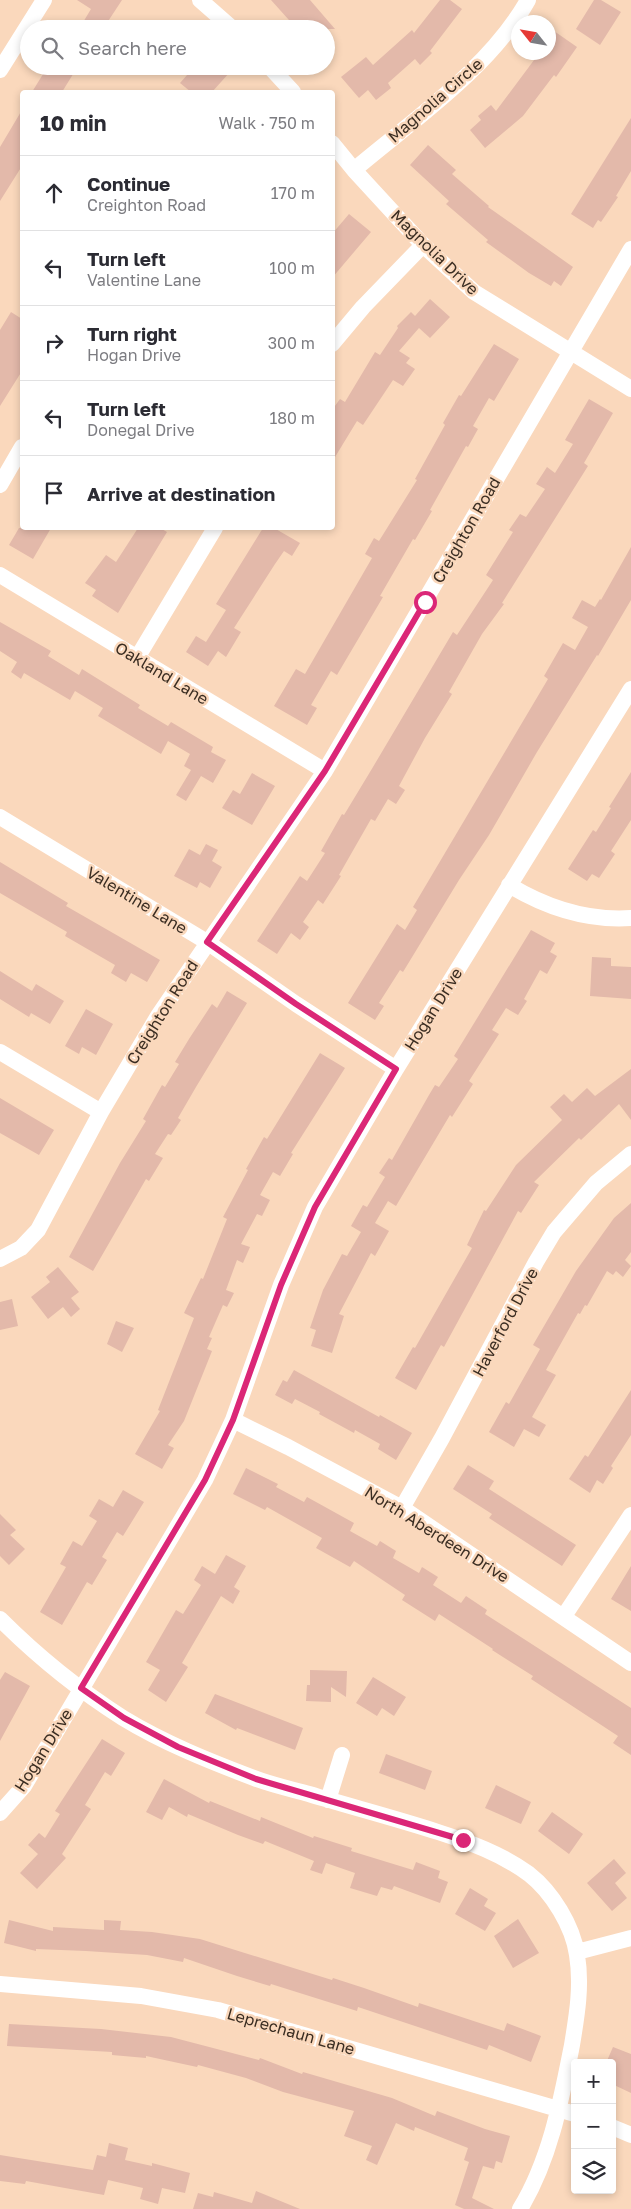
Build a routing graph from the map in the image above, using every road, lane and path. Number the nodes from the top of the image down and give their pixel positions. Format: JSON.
{"nodes":[{"id":1,"x":44,"y":0,"type":"edge"},
{"id":2,"x":200,"y":0,"type":"edge"},
{"id":3,"x":528,"y":0,"type":"edge"},
{"id":4,"x":31,"y":20,"type":"edge"},
{"id":5,"x":223,"y":20,"type":"edge"},
{"id":6,"x":20,"y":38,"type":"edge"},
{"id":7,"x":0,"y":70,"type":"edge"},
{"id":8,"x":277,"y":75,"type":"edge"},
{"id":9,"x":289,"y":90,"type":"edge"},
{"id":10,"x":335,"y":147,"type":"edge"},
{"id":11,"x":354,"y":170,"type":"junction"},
{"id":12,"x":423,"y":245,"type":"junction"},
{"id":13,"x":631,"y":249,"type":"edge"},
{"id":14,"x":335,"y":340,"type":"edge"},
{"id":15,"x":569,"y":352,"type":"junction"},
{"id":16,"x":631,"y":389,"type":"edge"},
{"id":17,"x":20,"y":450,"type":"edge"},
{"id":18,"x":0,"y":485,"type":"edge"},
{"id":19,"x":214,"y":530,"type":"edge"},
{"id":20,"x":0,"y":575,"type":"edge"},
{"id":21,"x":137,"y":658,"type":"junction"},
{"id":22,"x":631,"y":689,"type":"edge"},
{"id":23,"x":325,"y":771,"type":"junction"},
{"id":24,"x":0,"y":818,"type":"edge"},
{"id":25,"x":509,"y":885,"type":"junction"},
{"id":26,"x":631,"y":918,"type":"edge"},
{"id":27,"x":207,"y":942,"type":"junction"},
{"id":28,"x":0,"y":1052,"type":"edge"},
{"id":29,"x":396,"y":1069,"type":"junction"},
{"id":30,"x":101,"y":1112,"type":"junction"},
{"id":31,"x":631,"y":1154,"type":"edge"},
{"id":32,"x":1,"y":1258,"type":"edge"},
{"id":33,"x":233,"y":1420,"type":"junction"},
{"id":34,"x":402,"y":1508,"type":"junction"},
{"id":35,"x":631,"y":1515,"type":"edge"},
{"id":36,"x":564,"y":1616,"type":"junction"},
{"id":37,"x":0,"y":1619,"type":"edge"},
{"id":38,"x":631,"y":1663,"type":"edge"},
{"id":39,"x":81,"y":1688,"type":"junction"},
{"id":40,"x":342,"y":1755,"type":"dead end"},
{"id":41,"x":328,"y":1800,"type":"junction"},
{"id":42,"x":0,"y":1813,"type":"edge"},
{"id":43,"x":631,"y":1938,"type":"edge"},
{"id":44,"x":577,"y":1952,"type":"junction"},
{"id":45,"x":0,"y":1984,"type":"edge"},
{"id":46,"x":558,"y":2109,"type":"junction"},
{"id":47,"x":571,"y":2113,"type":"edge"},
{"id":48,"x":616,"y":2129,"type":"edge"},
{"id":49,"x":631,"y":2135,"type":"edge"},
{"id":50,"x":520,"y":2209,"type":"edge"}],
"edges":[{"from":1,"to":4,"type":"street"},
{"from":2,"to":5,"type":"street"},
{"from":3,"to":11,"type":"street","name":"Magnolia Circle"},
{"from":6,"to":7,"type":"street"},
{"from":8,"to":9,"type":"street"},
{"from":10,"to":11,"type":"street","name":"Magnolia Drive"},
{"from":11,"to":12,"type":"street","name":"Magnolia Drive"},
{"from":12,"to":14,"type":"street"},
{"from":12,"to":15,"type":"street","name":"Magnolia Drive"},
{"from":13,"to":15,"type":"street","name":"Creighton Road"},
{"from":15,"to":16,"type":"street","name":"Magnolia Drive"},
{"from":15,"to":23,"type":"street","name":"Creighton Road"},
{"from":17,"to":18,"type":"street"},
{"from":19,"to":21,"type":"street"},
{"from":20,"to":21,"type":"street","name":"Oakland Lane"},
{"from":21,"to":23,"type":"street","name":"Oakland Lane"},
{"from":22,"to":25,"type":"street","name":"Hogan Drive"},
{"from":23,"to":27,"type":"street","name":"Creighton Road"},
{"from":24,"to":27,"type":"street","name":"Valentine Lane"},
{"from":25,"to":26,"type":"street"},
{"from":25,"to":29,"type":"street","name":"Hogan Drive"},
{"from":27,"to":29,"type":"street","name":"Valentine Lane"},
{"from":27,"to":30,"type":"street","name":"Creighton Road"},
{"from":28,"to":30,"type":"street"},
{"from":29,"to":33,"type":"street","name":"Hogan Drive"},
{"from":30,"to":32,"type":"street","name":"Creighton Road"},
{"from":31,"to":34,"type":"street","name":"Haverford Drive"},
{"from":33,"to":34,"type":"street","name":"North Aberdeen Drive"},
{"from":33,"to":39,"type":"street","name":"Hogan Drive"},
{"from":34,"to":36,"type":"street","name":"North Aberdeen Drive"},
{"from":35,"to":36,"type":"street"},
{"from":36,"to":38,"type":"street","name":"North Aberdeen Drive"},
{"from":37,"to":39,"type":"street"},
{"from":39,"to":41,"type":"street"},
{"from":39,"to":42,"type":"street","name":"Hogan Drive"},
{"from":40,"to":41,"type":"street"},
{"from":41,"to":44,"type":"street"},
{"from":43,"to":44,"type":"street"},
{"from":44,"to":46,"type":"street"},
{"from":45,"to":46,"type":"street","name":"Leprechaun Lane"},
{"from":46,"to":47,"type":"street","name":"Leprechaun Lane"},
{"from":46,"to":50,"type":"street"},
{"from":48,"to":49,"type":"street"}]}
